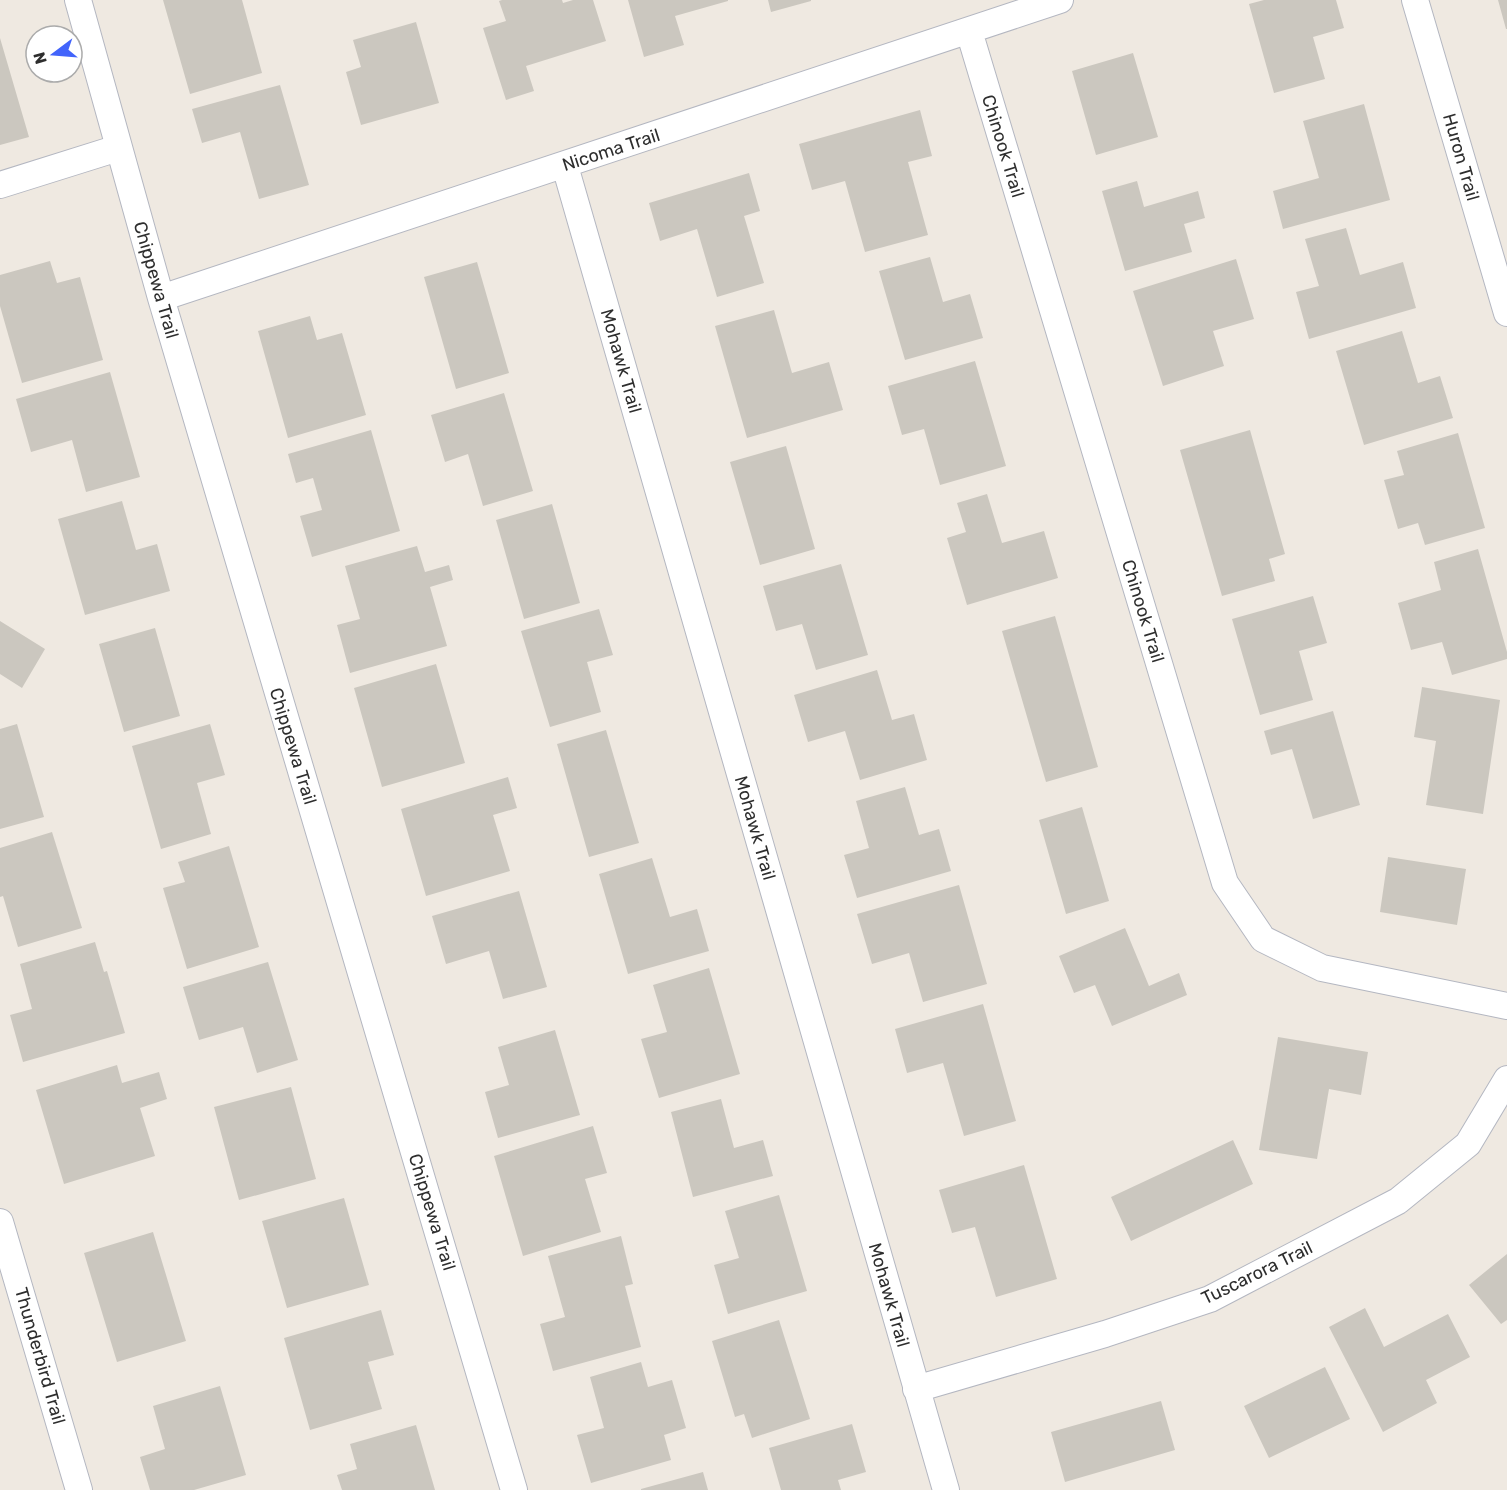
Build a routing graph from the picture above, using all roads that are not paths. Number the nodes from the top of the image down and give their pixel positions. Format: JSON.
{"nodes":[{"id":1,"x":78,"y":0,"type":"edge"},
{"id":2,"x":1060,"y":0,"type":"edge"},
{"id":3,"x":1415,"y":0,"type":"edge"},
{"id":4,"x":969,"y":31,"type":"junction"},
{"id":5,"x":118,"y":148,"type":"junction"},
{"id":6,"x":565,"y":166,"type":"junction"},
{"id":7,"x":0,"y":185,"type":"edge"},
{"id":8,"x":161,"y":298,"type":"junction"},
{"id":9,"x":1507,"y":313,"type":"edge"},
{"id":10,"x":1507,"y":1006,"type":"edge"},
{"id":11,"x":1507,"y":1079,"type":"edge"},
{"id":12,"x":0,"y":1222,"type":"edge"},
{"id":13,"x":916,"y":1389,"type":"junction"},
{"id":14,"x":79,"y":1490,"type":"edge"},
{"id":15,"x":514,"y":1490,"type":"edge"},
{"id":16,"x":946,"y":1490,"type":"edge"}],
"edges":[{"from":1,"to":5,"type":"street","name":"Chippewa Trail"},
{"from":2,"to":4,"type":"street","name":"Nicoma Trail"},
{"from":3,"to":9,"type":"street","name":"Huron Trail"},
{"from":4,"to":6,"type":"street","name":"Nicoma Trail"},
{"from":4,"to":10,"type":"street","name":"Chinook Trail"},
{"from":5,"to":7,"type":"street"},
{"from":5,"to":8,"type":"street","name":"Chippewa Trail"},
{"from":6,"to":8,"type":"street","name":"Nicoma Trail"},
{"from":6,"to":13,"type":"street","name":"Mohawk Trail"},
{"from":8,"to":15,"type":"street","name":"Chippewa Trail"},
{"from":11,"to":13,"type":"street","name":"Tuscarora Trail"},
{"from":12,"to":14,"type":"street","name":"Thunderbird Trail"},
{"from":13,"to":16,"type":"street","name":"Mohawk Trail"}]}
